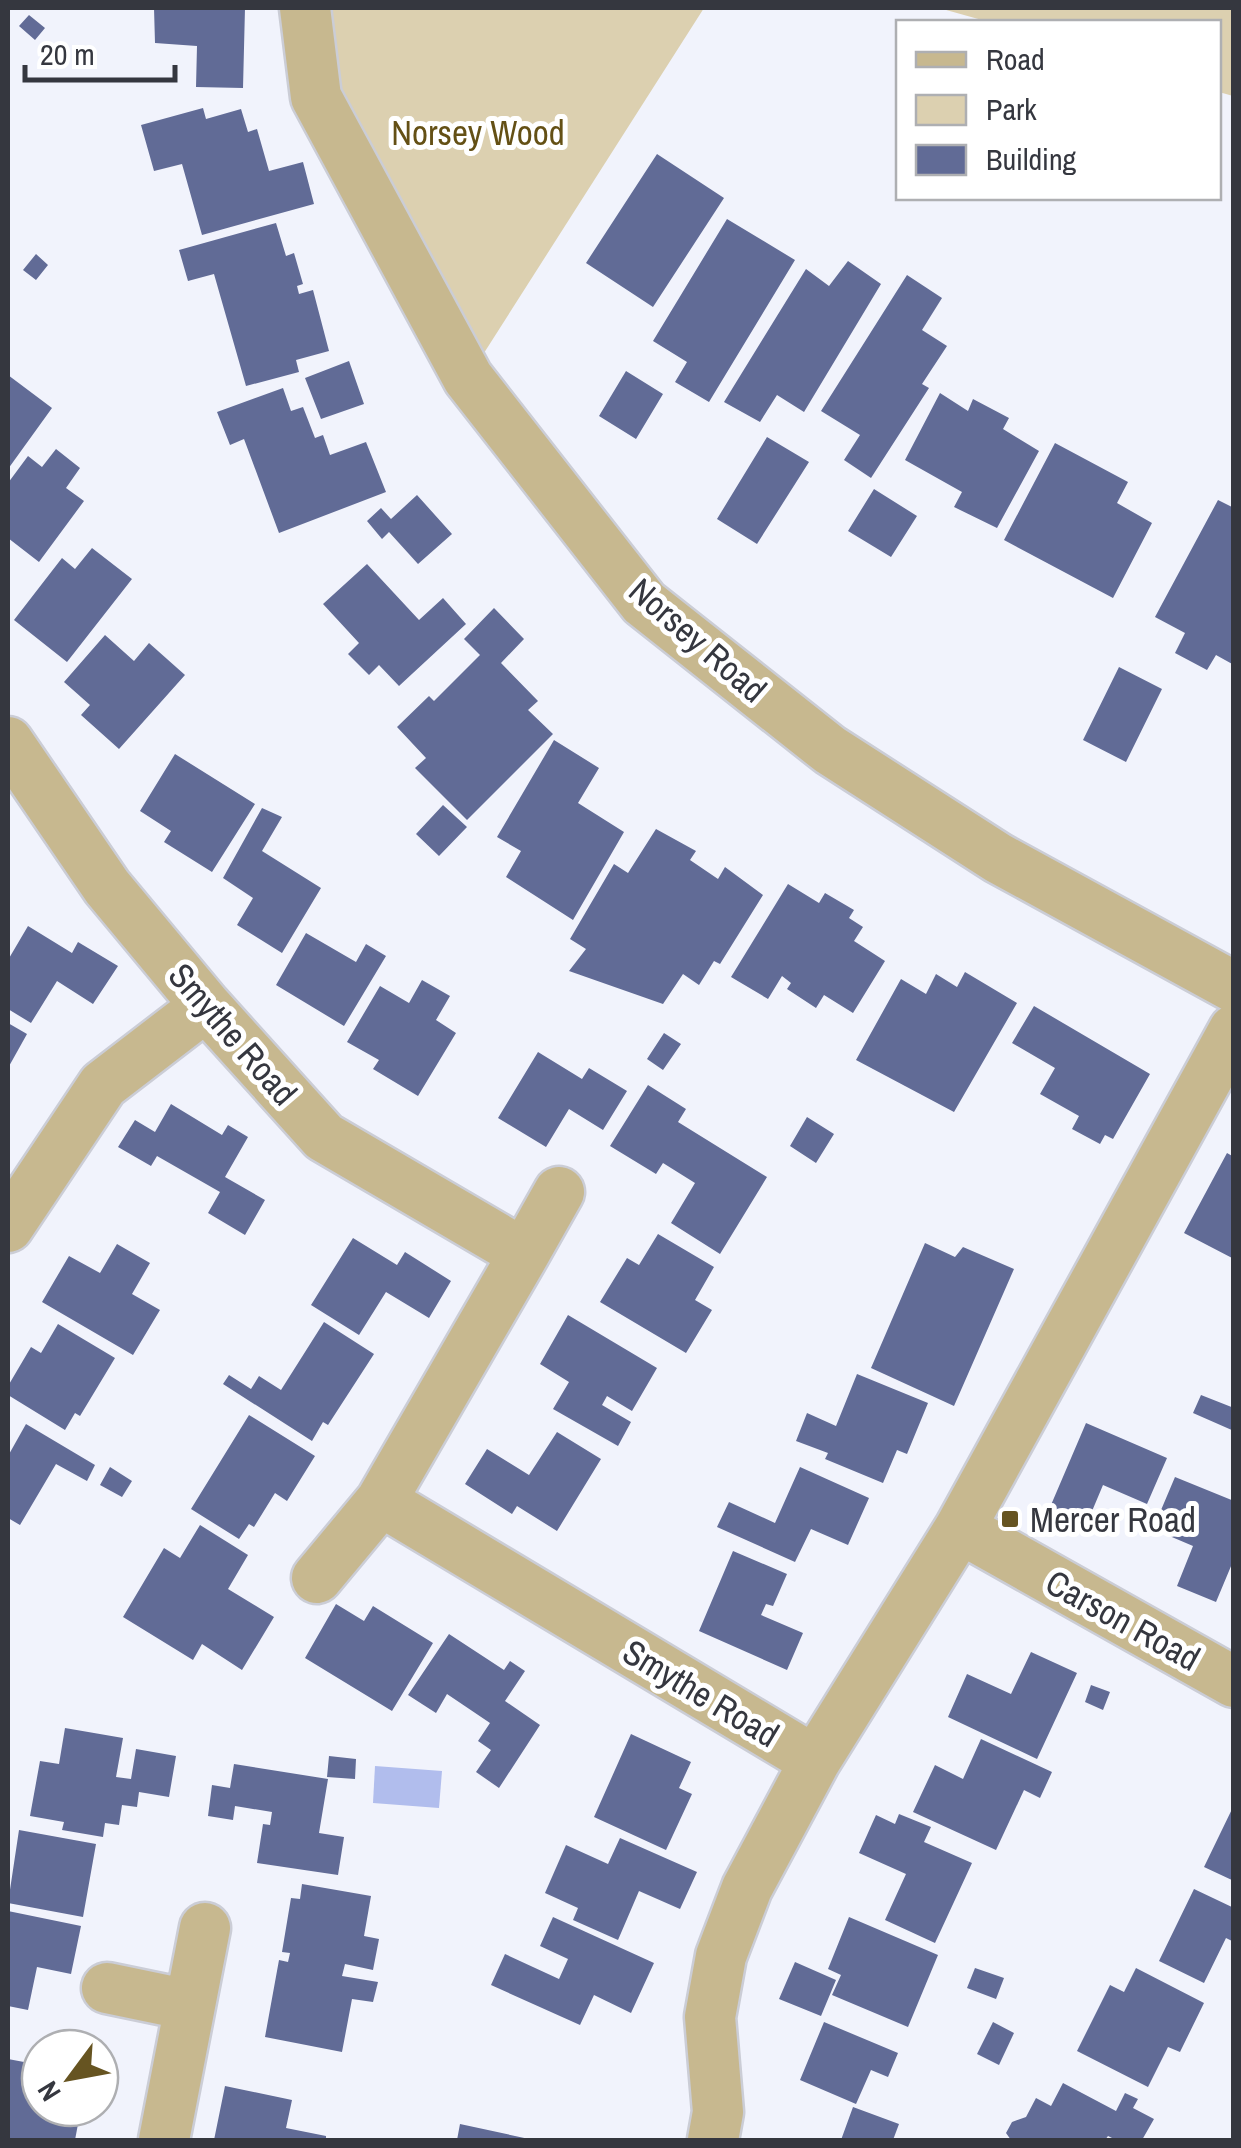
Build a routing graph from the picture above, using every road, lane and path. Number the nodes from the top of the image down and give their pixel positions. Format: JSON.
{"nodes":[{"id":1,"x":305,"y":8,"type":"edge"},
{"id":2,"x":8,"y":742,"type":"edge"},
{"id":3,"x":1234,"y":988,"type":"edge"},
{"id":4,"x":206,"y":1006,"type":"junction"},
{"id":5,"x":1234,"y":1030,"type":"edge"},
{"id":6,"x":559,"y":1192,"type":"dead end"},
{"id":7,"x":8,"y":1227,"type":"edge"},
{"id":8,"x":524,"y":1254,"type":"junction"},
{"id":9,"x":382,"y":1501,"type":"junction"},
{"id":10,"x":960,"y":1528,"type":"junction"},
{"id":11,"x":317,"y":1578,"type":"dead end"},
{"id":12,"x":1234,"y":1682,"type":"edge"},
{"id":13,"x":816,"y":1761,"type":"junction"},
{"id":14,"x":205,"y":1928,"type":"dead end"},
{"id":15,"x":107,"y":1988,"type":"dead end"},
{"id":16,"x":189,"y":2005,"type":"junction"},
{"id":17,"x":164,"y":2140,"type":"edge"},
{"id":18,"x":714,"y":2140,"type":"edge"}],
"edges":[{"from":1,"to":3,"type":"street","name":"Norsey Road"},
{"from":2,"to":4,"type":"street","name":"Smythe Road"},
{"from":4,"to":7,"type":"street"},
{"from":4,"to":8,"type":"street","name":"Smythe Road"},
{"from":5,"to":10,"type":"street"},
{"from":6,"to":8,"type":"street"},
{"from":8,"to":9,"type":"street"},
{"from":9,"to":11,"type":"street"},
{"from":9,"to":13,"type":"street","name":"Smythe Road"},
{"from":10,"to":12,"type":"street","name":"Carson Road"},
{"from":10,"to":13,"type":"street"},
{"from":13,"to":18,"type":"street"},
{"from":14,"to":16,"type":"street"},
{"from":15,"to":16,"type":"street"},
{"from":16,"to":17,"type":"street"}]}
